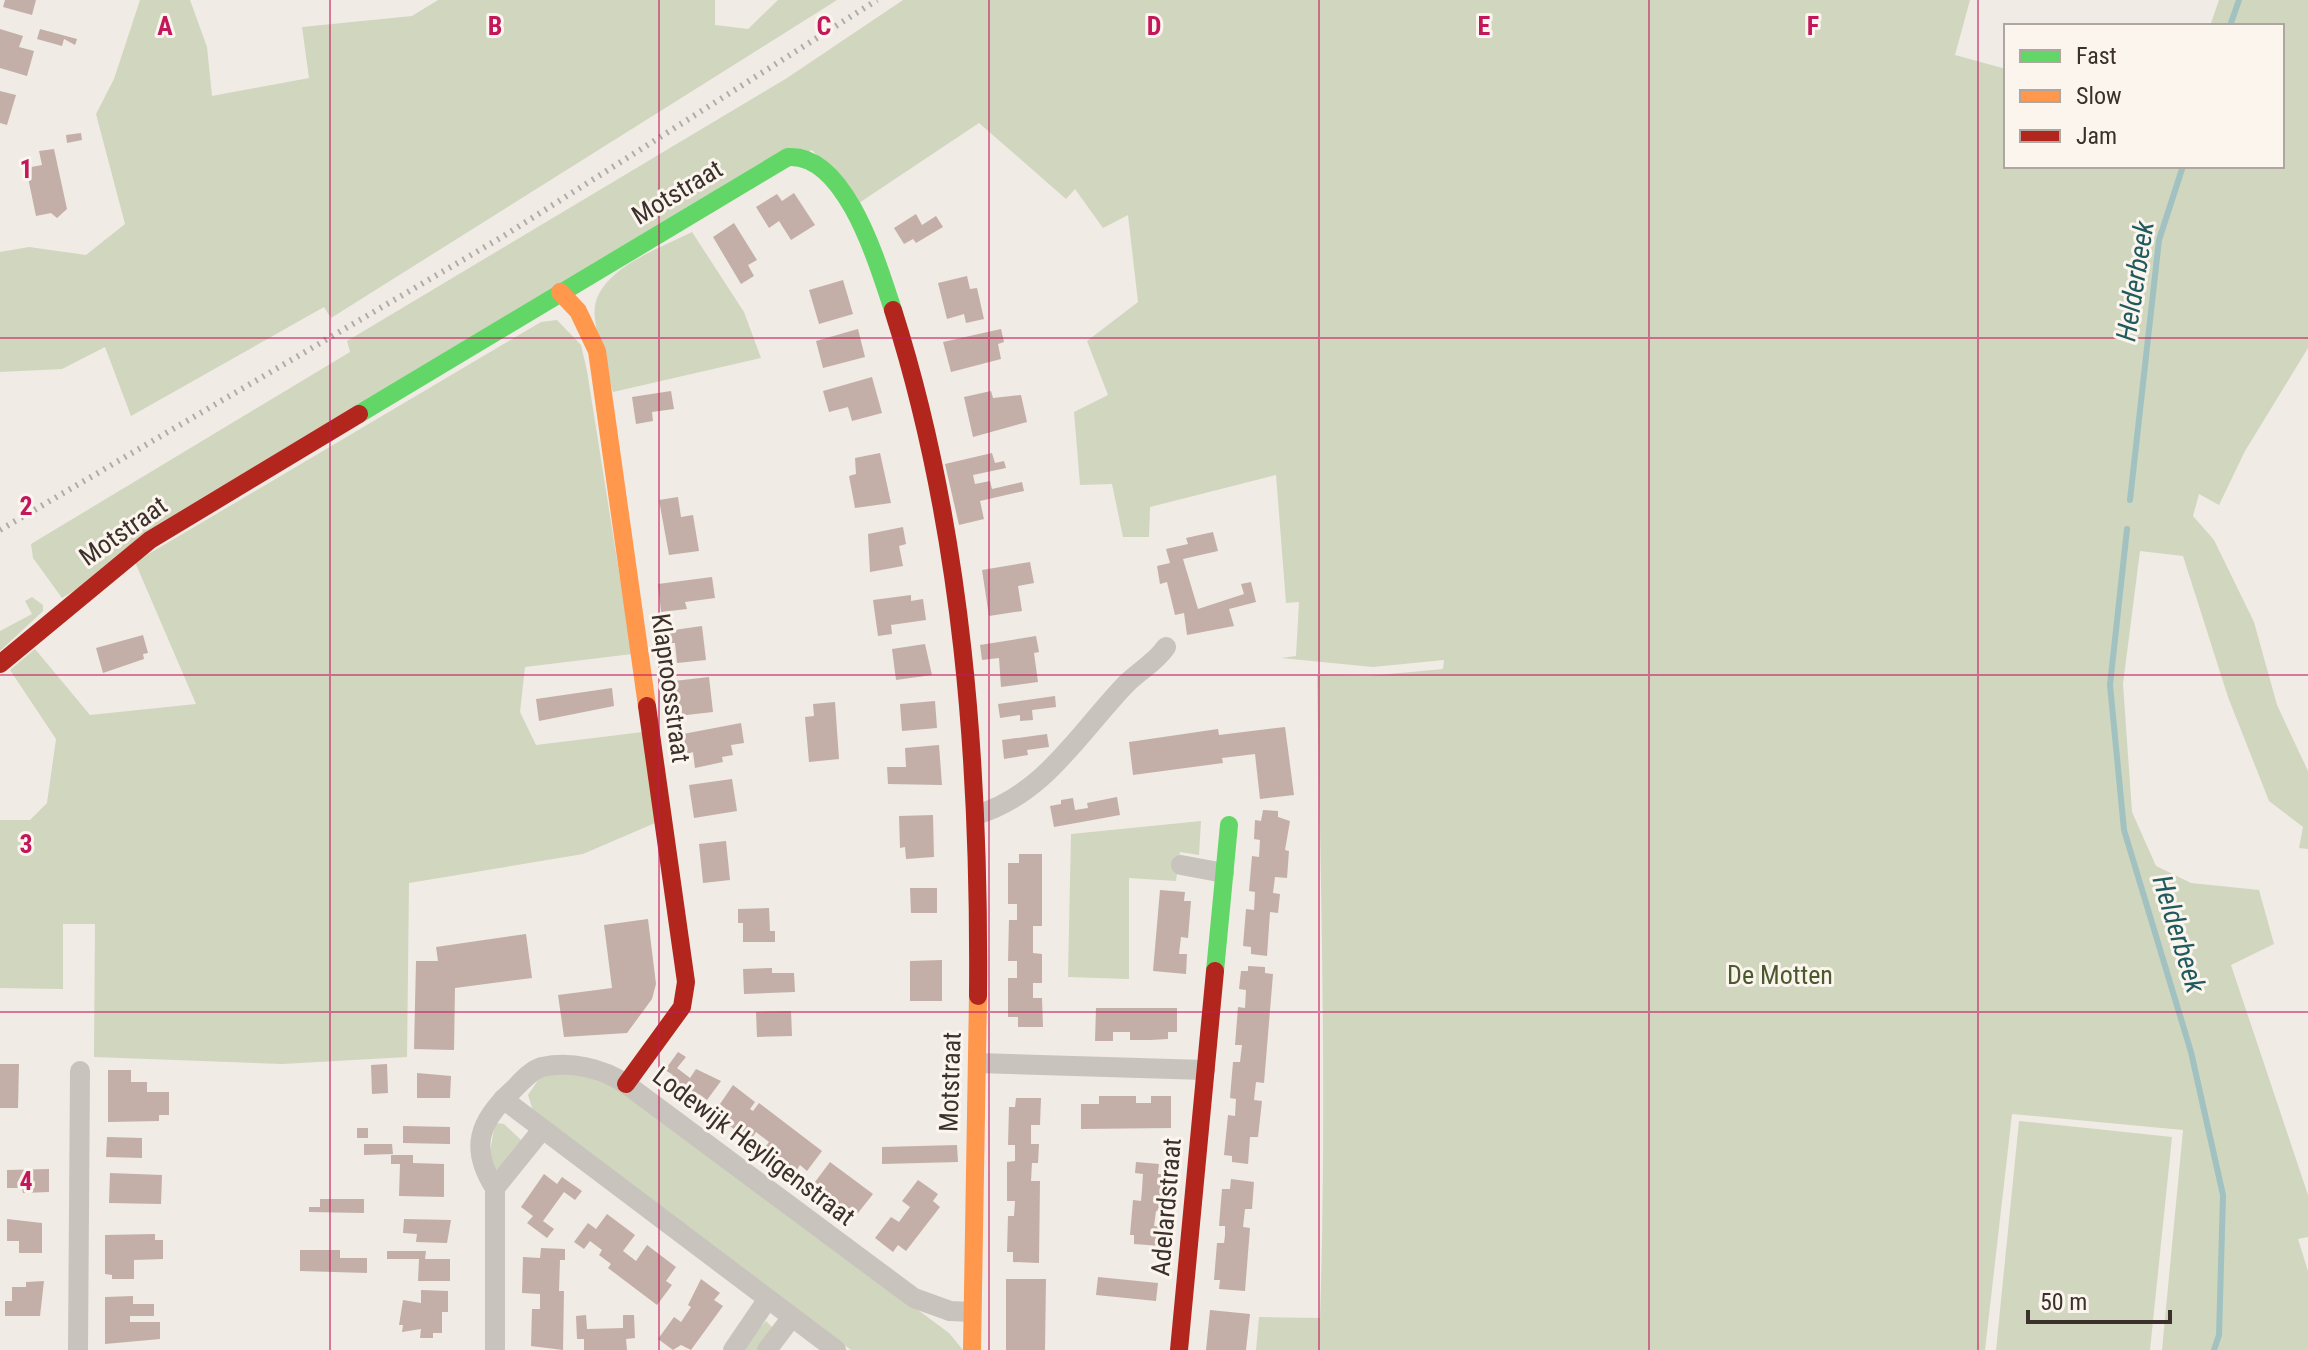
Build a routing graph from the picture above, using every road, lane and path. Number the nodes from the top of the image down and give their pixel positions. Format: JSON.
{"nodes":[{"id":1,"x":560,"y":292,"type":"junction"},
{"id":2,"x":1166,"y":647,"type":"dead end"},
{"id":3,"x":0,"y":664,"type":"edge"},
{"id":4,"x":976,"y":815,"type":"junction"},
{"id":5,"x":1229,"y":825,"type":"dead end"},
{"id":6,"x":1181,"y":865,"type":"dead end"},
{"id":7,"x":1224,"y":873,"type":"junction"},
{"id":8,"x":978,"y":1063,"type":"junction"},
{"id":9,"x":1205,"y":1070,"type":"junction"},
{"id":10,"x":80,"y":1071,"type":"dead end"},
{"id":11,"x":626,"y":1084,"type":"junction"},
{"id":12,"x":503,"y":1099,"type":"junction"},
{"id":13,"x":541,"y":1131,"type":"junction"},
{"id":14,"x":495,"y":1188,"type":"junction"},
{"id":15,"x":767,"y":1300,"type":"junction"},
{"id":16,"x":971,"y":1312,"type":"junction"},
{"id":17,"x":792,"y":1317,"type":"junction"},
{"id":18,"x":78,"y":1350,"type":"edge"},
{"id":19,"x":495,"y":1350,"type":"edge"},
{"id":20,"x":733,"y":1350,"type":"edge"},
{"id":21,"x":767,"y":1350,"type":"edge"},
{"id":22,"x":836,"y":1350,"type":"edge"},
{"id":23,"x":972,"y":1350,"type":"edge"},
{"id":24,"x":1179,"y":1350,"type":"edge"}],
"edges":[{"from":1,"to":3,"type":"street","name":"Motstraat"},
{"from":1,"to":4,"type":"street","name":"Motstraat"},
{"from":1,"to":11,"type":"street","name":"Klaproosstraat"},
{"from":2,"to":4,"type":"street"},
{"from":4,"to":8,"type":"street","name":"Motstraat"},
{"from":5,"to":7,"type":"street","name":"Adelardstraat"},
{"from":6,"to":7,"type":"street"},
{"from":7,"to":9,"type":"street","name":"Adelardstraat"},
{"from":8,"to":9,"type":"street"},
{"from":8,"to":16,"type":"street","name":"Motstraat"},
{"from":9,"to":24,"type":"street","name":"Adelardstraat"},
{"from":10,"to":18,"type":"street"},
{"from":11,"to":12,"type":"street","name":"Lodewijk Heyligenstraat"},
{"from":11,"to":16,"type":"street","name":"Lodewijk Heyligenstraat"},
{"from":12,"to":13,"type":"street"},
{"from":12,"to":14,"type":"street","name":"Lodewijk Heyligenstraat"},
{"from":13,"to":14,"type":"street"},
{"from":13,"to":15,"type":"street"},
{"from":14,"to":19,"type":"street"},
{"from":15,"to":17,"type":"street"},
{"from":15,"to":20,"type":"street"},
{"from":16,"to":23,"type":"street","name":"Motstraat"},
{"from":17,"to":21,"type":"street"},
{"from":17,"to":22,"type":"street"}]}
